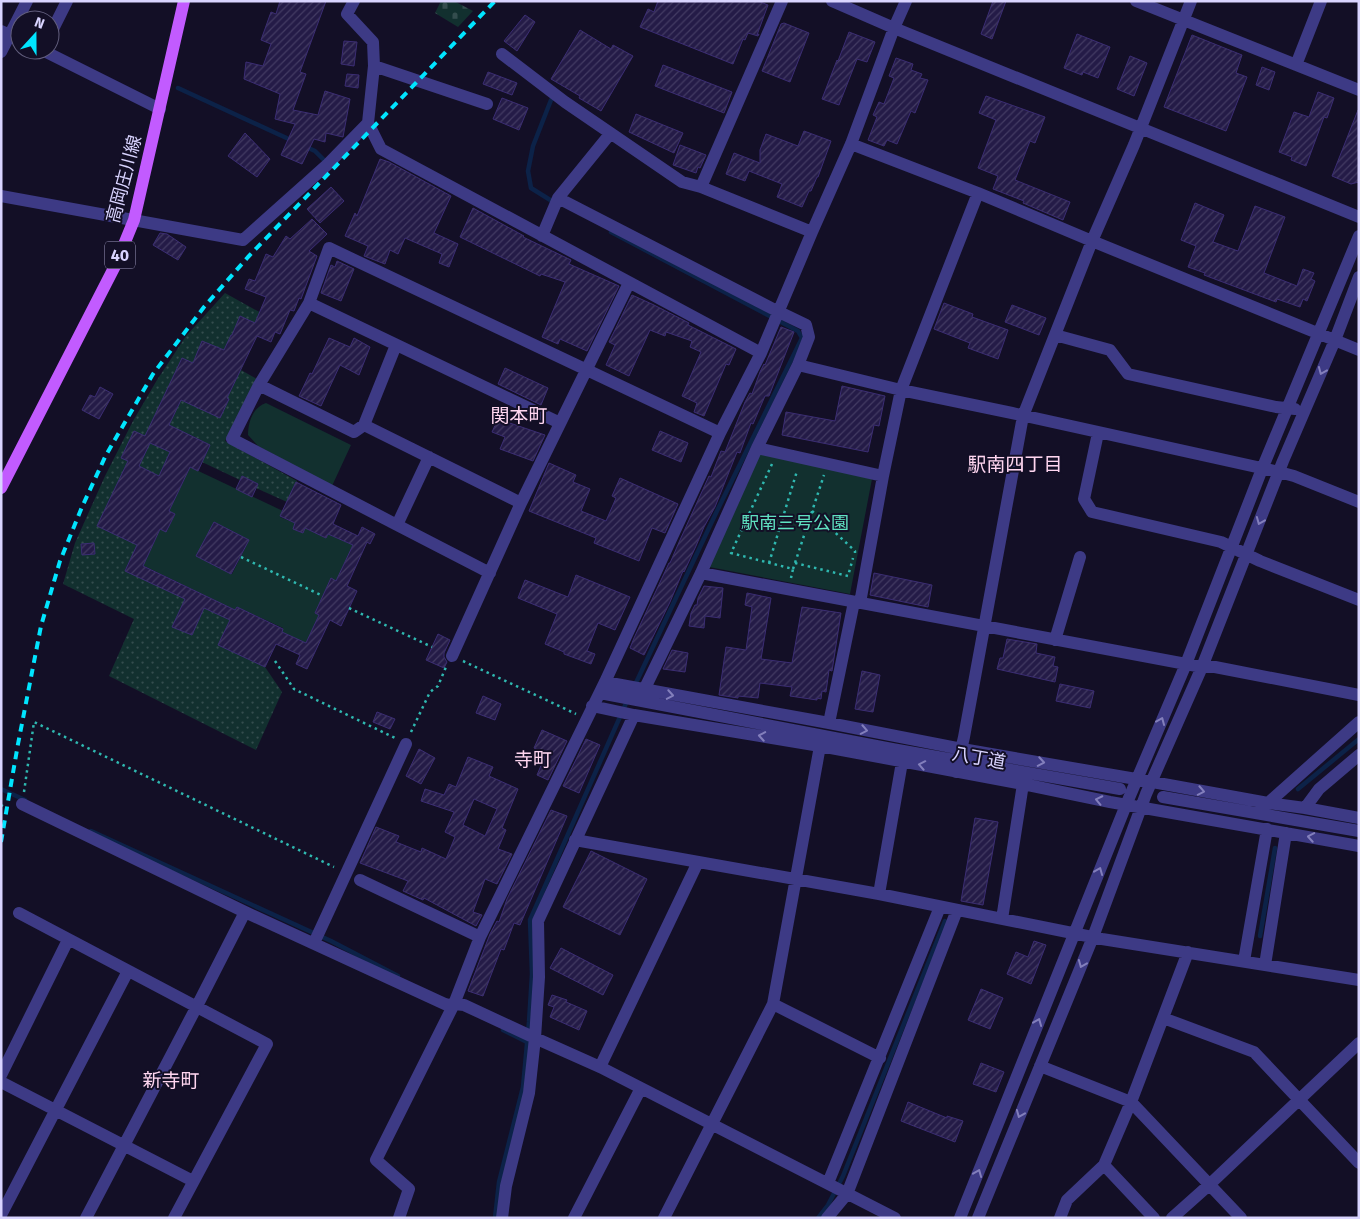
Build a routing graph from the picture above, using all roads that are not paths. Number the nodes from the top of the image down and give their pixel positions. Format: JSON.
{"nodes":[{"id":1,"x":67,"y":1,"type":"edge"},
{"id":2,"x":184,"y":1,"type":"edge"},
{"id":3,"x":354,"y":1,"type":"edge"},
{"id":4,"x":782,"y":1,"type":"edge"},
{"id":5,"x":832,"y":1,"type":"edge"},
{"id":6,"x":906,"y":1,"type":"edge"},
{"id":7,"x":1136,"y":1,"type":"edge"},
{"id":8,"x":1191,"y":1,"type":"edge"},
{"id":9,"x":1321,"y":1,"type":"edge"},
{"id":10,"x":60,"y":15,"type":"edge"},
{"id":11,"x":1183,"y":20,"type":"junction"},
{"id":12,"x":894,"y":28,"type":"junction"},
{"id":13,"x":10,"y":35,"type":"edge"},
{"id":14,"x":1,"y":52,"type":"edge"},
{"id":15,"x":502,"y":54,"type":"dead end"},
{"id":16,"x":60,"y":59,"type":"edge"},
{"id":17,"x":1296,"y":65,"type":"junction"},
{"id":18,"x":374,"y":66,"type":"junction"},
{"id":19,"x":1359,"y":90,"type":"edge"},
{"id":20,"x":487,"y":104,"type":"dead end"},
{"id":21,"x":160,"y":109,"type":"junction"},
{"id":22,"x":368,"y":123,"type":"junction"},
{"id":23,"x":1141,"y":128,"type":"junction"},
{"id":24,"x":610,"y":134,"type":"junction"},
{"id":25,"x":851,"y":144,"type":"junction"},
{"id":26,"x":701,"y":187,"type":"junction"},
{"id":27,"x":978,"y":193,"type":"junction"},
{"id":28,"x":1,"y":196,"type":"edge"},
{"id":29,"x":558,"y":198,"type":"junction"},
{"id":30,"x":1359,"y":217,"type":"edge"},
{"id":31,"x":134,"y":220,"type":"junction"},
{"id":32,"x":812,"y":232,"type":"junction"},
{"id":33,"x":542,"y":236,"type":"junction"},
{"id":34,"x":1359,"y":236,"type":"edge"},
{"id":35,"x":1092,"y":241,"type":"junction"},
{"id":36,"x":1359,"y":277,"type":"edge"},
{"id":37,"x":628,"y":283,"type":"junction"},
{"id":38,"x":308,"y":303,"type":"junction"},
{"id":39,"x":779,"y":312,"type":"junction"},
{"id":40,"x":1319,"y":333,"type":"junction"},
{"id":41,"x":1055,"y":335,"type":"junction"},
{"id":42,"x":1335,"y":340,"type":"junction"},
{"id":43,"x":396,"y":345,"type":"junction"},
{"id":44,"x":1359,"y":350,"type":"edge"},
{"id":45,"x":761,"y":353,"type":"junction"},
{"id":46,"x":798,"y":365,"type":"junction"},
{"id":47,"x":586,"y":370,"type":"junction"},
{"id":48,"x":259,"y":385,"type":"junction"},
{"id":49,"x":901,"y":390,"type":"junction"},
{"id":50,"x":1288,"y":408,"type":"junction"},
{"id":51,"x":1305,"y":410,"type":"junction"},
{"id":52,"x":1023,"y":416,"type":"junction"},
{"id":53,"x":560,"y":423,"type":"junction"},
{"id":54,"x":364,"y":425,"type":"junction"},
{"id":55,"x":720,"y":433,"type":"junction"},
{"id":56,"x":1098,"y":433,"type":"junction"},
{"id":57,"x":757,"y":448,"type":"junction"},
{"id":58,"x":429,"y":457,"type":"junction"},
{"id":59,"x":1262,"y":469,"type":"junction"},
{"id":60,"x":1279,"y":472,"type":"junction"},
{"id":61,"x":883,"y":476,"type":"junction"},
{"id":62,"x":1,"y":488,"type":"edge"},
{"id":63,"x":1359,"y":502,"type":"edge"},
{"id":64,"x":521,"y":503,"type":"junction"},
{"id":65,"x":397,"y":525,"type":"junction"},
{"id":66,"x":1231,"y":548,"type":"junction"},
{"id":67,"x":1246,"y":555,"type":"junction"},
{"id":68,"x":1080,"y":557,"type":"dead end"},
{"id":69,"x":490,"y":573,"type":"junction"},
{"id":70,"x":701,"y":573,"type":"junction"},
{"id":71,"x":1359,"y":600,"type":"edge"},
{"id":72,"x":857,"y":602,"type":"junction"},
{"id":73,"x":984,"y":626,"type":"junction"},
{"id":74,"x":1055,"y":640,"type":"junction"},
{"id":75,"x":452,"y":656,"type":"road end"},
{"id":76,"x":1186,"y":664,"type":"junction"},
{"id":77,"x":1202,"y":667,"type":"junction"},
{"id":78,"x":602,"y":687,"type":"junction"},
{"id":79,"x":644,"y":690,"type":"junction"},
{"id":80,"x":1359,"y":694,"type":"edge"},
{"id":81,"x":592,"y":706,"type":"junction"},
{"id":82,"x":634,"y":715,"type":"junction"},
{"id":83,"x":1359,"y":722,"type":"edge"},
{"id":84,"x":830,"y":723,"type":"junction"},
{"id":85,"x":406,"y":744,"type":"road end"},
{"id":86,"x":820,"y":746,"type":"junction"},
{"id":87,"x":962,"y":749,"type":"junction"},
{"id":88,"x":1359,"y":755,"type":"edge"},
{"id":89,"x":902,"y":762,"type":"junction"},
{"id":90,"x":956,"y":772,"type":"junction"},
{"id":91,"x":1136,"y":778,"type":"junction"},
{"id":92,"x":1152,"y":781,"type":"junction"},
{"id":93,"x":1023,"y":784,"type":"junction"},
{"id":94,"x":1120,"y":789,"type":"dead end"},
{"id":95,"x":1163,"y":796,"type":"dead end"},
{"id":96,"x":1268,"y":803,"type":"junction"},
{"id":97,"x":22,"y":804,"type":"road end"},
{"id":98,"x":1126,"y":804,"type":"junction"},
{"id":99,"x":1141,"y":807,"type":"junction"},
{"id":100,"x":1305,"y":808,"type":"junction"},
{"id":101,"x":1359,"y":818,"type":"edge"},
{"id":102,"x":1267,"y":829,"type":"junction"},
{"id":103,"x":1359,"y":831,"type":"edge"},
{"id":104,"x":1286,"y":832,"type":"junction"},
{"id":105,"x":575,"y":840,"type":"junction"},
{"id":106,"x":1359,"y":846,"type":"edge"},
{"id":107,"x":698,"y":862,"type":"junction"},
{"id":108,"x":795,"y":878,"type":"junction"},
{"id":109,"x":360,"y":880,"type":"dead end"},
{"id":110,"x":879,"y":894,"type":"junction"},
{"id":111,"x":940,"y":907,"type":"junction"},
{"id":112,"x":957,"y":910,"type":"junction"},
{"id":113,"x":244,"y":912,"type":"junction"},
{"id":114,"x":19,"y":913,"type":"dead end"},
{"id":115,"x":1002,"y":919,"type":"junction"},
{"id":116,"x":1074,"y":934,"type":"junction"},
{"id":117,"x":480,"y":937,"type":"junction"},
{"id":118,"x":1093,"y":937,"type":"junction"},
{"id":119,"x":68,"y":940,"type":"junction"},
{"id":120,"x":314,"y":943,"type":"junction"},
{"id":121,"x":1188,"y":952,"type":"junction"},
{"id":122,"x":1244,"y":961,"type":"junction"},
{"id":123,"x":1265,"y":965,"type":"junction"},
{"id":124,"x":128,"y":971,"type":"junction"},
{"id":125,"x":1359,"y":980,"type":"edge"},
{"id":126,"x":454,"y":1004,"type":"junction"},
{"id":127,"x":773,"y":1004,"type":"junction"},
{"id":128,"x":197,"y":1006,"type":"junction"},
{"id":129,"x":1163,"y":1018,"type":"junction"},
{"id":130,"x":535,"y":1038,"type":"junction"},
{"id":131,"x":1359,"y":1042,"type":"edge"},
{"id":132,"x":880,"y":1058,"type":"junction"},
{"id":133,"x":1040,"y":1066,"type":"junction"},
{"id":134,"x":600,"y":1067,"type":"junction"},
{"id":135,"x":1,"y":1075,"type":"edge"},
{"id":136,"x":1,"y":1082,"type":"edge"},
{"id":137,"x":641,"y":1088,"type":"junction"},
{"id":138,"x":1299,"y":1100,"type":"junction"},
{"id":139,"x":1131,"y":1102,"type":"junction"},
{"id":140,"x":56,"y":1110,"type":"junction"},
{"id":141,"x":711,"y":1124,"type":"junction"},
{"id":142,"x":123,"y":1145,"type":"junction"},
{"id":143,"x":1359,"y":1163,"type":"edge"},
{"id":144,"x":1104,"y":1165,"type":"junction"},
{"id":145,"x":193,"y":1181,"type":"junction"},
{"id":146,"x":829,"y":1184,"type":"junction"},
{"id":147,"x":1209,"y":1185,"type":"junction"},
{"id":148,"x":846,"y":1193,"type":"junction"},
{"id":149,"x":1,"y":1216,"type":"edge"},
{"id":150,"x":86,"y":1218,"type":"edge"},
{"id":151,"x":174,"y":1218,"type":"edge"},
{"id":152,"x":399,"y":1218,"type":"edge"},
{"id":153,"x":502,"y":1218,"type":"edge"},
{"id":154,"x":574,"y":1218,"type":"edge"},
{"id":155,"x":664,"y":1218,"type":"edge"},
{"id":156,"x":827,"y":1218,"type":"edge"},
{"id":157,"x":895,"y":1218,"type":"edge"},
{"id":158,"x":960,"y":1218,"type":"edge"},
{"id":159,"x":978,"y":1218,"type":"edge"},
{"id":160,"x":1060,"y":1218,"type":"edge"},
{"id":161,"x":1154,"y":1218,"type":"edge"},
{"id":162,"x":1172,"y":1218,"type":"edge"},
{"id":163,"x":1241,"y":1218,"type":"edge"}],
"edges":[{"from":1,"to":10,"type":"street"},
{"from":2,"to":21,"type":"main road","name":"高岡庄川線","number":"40"},
{"from":3,"to":18,"type":"street"},
{"from":4,"to":26,"type":"street"},
{"from":5,"to":12,"type":"street"},
{"from":6,"to":12,"type":"street"},
{"from":7,"to":11,"type":"street"},
{"from":8,"to":11,"type":"street"},
{"from":9,"to":17,"type":"street"},
{"from":11,"to":17,"type":"street"},
{"from":11,"to":23,"type":"street"},
{"from":12,"to":23,"type":"street"},
{"from":12,"to":25,"type":"street"},
{"from":13,"to":14,"type":"street"},
{"from":15,"to":24,"type":"street"},
{"from":16,"to":21,"type":"street"},
{"from":17,"to":19,"type":"street"},
{"from":18,"to":20,"type":"street"},
{"from":18,"to":22,"type":"street"},
{"from":21,"to":31,"type":"main road","name":"高岡庄川線","number":"40"},
{"from":22,"to":31,"type":"street"},
{"from":22,"to":33,"type":"street"},
{"from":23,"to":30,"type":"street"},
{"from":23,"to":35,"type":"street"},
{"from":24,"to":26,"type":"street"},
{"from":24,"to":29,"type":"street"},
{"from":25,"to":27,"type":"street"},
{"from":25,"to":32,"type":"street"},
{"from":26,"to":32,"type":"street"},
{"from":27,"to":35,"type":"street"},
{"from":27,"to":49,"type":"street"},
{"from":28,"to":31,"type":"street"},
{"from":29,"to":33,"type":"street"},
{"from":29,"to":39,"type":"street"},
{"from":31,"to":62,"type":"main road","name":"高岡庄川線","number":"40"},
{"from":32,"to":39,"type":"street"},
{"from":33,"to":37,"type":"street"},
{"from":34,"to":40,"type":"street"},
{"from":35,"to":40,"type":"street"},
{"from":35,"to":41,"type":"street"},
{"from":36,"to":42,"type":"street"},
{"from":37,"to":45,"type":"street"},
{"from":37,"to":47,"type":"street"},
{"from":38,"to":43,"type":"street"},
{"from":38,"to":47,"type":"street"},
{"from":38,"to":48,"type":"street"},
{"from":39,"to":45,"type":"street"},
{"from":39,"to":46,"type":"street"},
{"from":40,"to":42,"type":"street"},
{"from":40,"to":50,"type":"street"},
{"from":41,"to":50,"type":"street"},
{"from":41,"to":52,"type":"street"},
{"from":42,"to":44,"type":"street"},
{"from":42,"to":51,"type":"street","one_way":true},
{"from":43,"to":53,"type":"street"},
{"from":43,"to":54,"type":"street"},
{"from":45,"to":55,"type":"street"},
{"from":46,"to":49,"type":"street"},
{"from":46,"to":57,"type":"street"},
{"from":47,"to":53,"type":"street"},
{"from":47,"to":55,"type":"street"},
{"from":48,"to":54,"type":"street"},
{"from":48,"to":65,"type":"street"},
{"from":49,"to":52,"type":"street"},
{"from":49,"to":61,"type":"street"},
{"from":50,"to":51,"type":"street"},
{"from":50,"to":59,"type":"street"},
{"from":51,"to":60,"type":"street"},
{"from":52,"to":56,"type":"street"},
{"from":52,"to":73,"type":"street"},
{"from":53,"to":64,"type":"street"},
{"from":54,"to":58,"type":"street"},
{"from":55,"to":78,"type":"street"},
{"from":56,"to":59,"type":"street"},
{"from":56,"to":66,"type":"street"},
{"from":57,"to":61,"type":"street"},
{"from":57,"to":70,"type":"street"},
{"from":58,"to":64,"type":"street"},
{"from":58,"to":65,"type":"street"},
{"from":59,"to":60,"type":"street"},
{"from":59,"to":66,"type":"street"},
{"from":60,"to":63,"type":"street"},
{"from":60,"to":67,"type":"street","one_way":true},
{"from":61,"to":72,"type":"street"},
{"from":64,"to":69,"type":"street"},
{"from":65,"to":69,"type":"street"},
{"from":66,"to":67,"type":"street"},
{"from":66,"to":76,"type":"street"},
{"from":67,"to":71,"type":"street"},
{"from":67,"to":77,"type":"street"},
{"from":68,"to":74,"type":"street"},
{"from":69,"to":75,"type":"street"},
{"from":70,"to":72,"type":"street"},
{"from":70,"to":79,"type":"street"},
{"from":72,"to":73,"type":"street"},
{"from":72,"to":84,"type":"street"},
{"from":73,"to":74,"type":"street"},
{"from":73,"to":87,"type":"street"},
{"from":74,"to":76,"type":"street"},
{"from":76,"to":77,"type":"street"},
{"from":91,"to":76,"type":"street","one_way":true},
{"from":77,"to":80,"type":"street"},
{"from":77,"to":92,"type":"street"},
{"from":78,"to":79,"type":"street","name":"八丁道"},
{"from":78,"to":81,"type":"street"},
{"from":78,"to":94,"type":"street"},
{"from":79,"to":84,"type":"street","name":"八丁道","one_way":true},
{"from":81,"to":82,"type":"street","name":"八丁道"},
{"from":81,"to":117,"type":"street"},
{"from":86,"to":82,"type":"street","name":"八丁道","one_way":true},
{"from":82,"to":105,"type":"street"},
{"from":83,"to":96,"type":"street"},
{"from":84,"to":87,"type":"street","name":"八丁道","one_way":true},
{"from":85,"to":120,"type":"street"},
{"from":86,"to":89,"type":"street","name":"八丁道"},
{"from":86,"to":108,"type":"street"},
{"from":87,"to":90,"type":"street"},
{"from":87,"to":91,"type":"street","name":"八丁道","one_way":true},
{"from":88,"to":100,"type":"street"},
{"from":90,"to":89,"type":"street","name":"八丁道","one_way":true},
{"from":89,"to":110,"type":"street"},
{"from":90,"to":93,"type":"street","name":"八丁道"},
{"from":91,"to":92,"type":"street","name":"八丁道"},
{"from":91,"to":98,"type":"street"},
{"from":92,"to":96,"type":"street","name":"八丁道","one_way":true},
{"from":92,"to":99,"type":"street"},
{"from":98,"to":93,"type":"street","name":"八丁道","one_way":true},
{"from":93,"to":115,"type":"street"},
{"from":95,"to":103,"type":"street"},
{"from":96,"to":100,"type":"street","name":"八丁道"},
{"from":97,"to":113,"type":"street"},
{"from":98,"to":99,"type":"street","name":"八丁道"},
{"from":116,"to":98,"type":"street","one_way":true},
{"from":99,"to":102,"type":"street","name":"八丁道"},
{"from":99,"to":118,"type":"street"},
{"from":100,"to":101,"type":"street","name":"八丁道"},
{"from":102,"to":104,"type":"street","name":"八丁道"},
{"from":102,"to":122,"type":"street"},
{"from":106,"to":104,"type":"street","name":"八丁道","one_way":true},
{"from":104,"to":123,"type":"street"},
{"from":105,"to":107,"type":"street"},
{"from":105,"to":130,"type":"street"},
{"from":107,"to":108,"type":"street"},
{"from":107,"to":134,"type":"street"},
{"from":108,"to":110,"type":"street"},
{"from":108,"to":127,"type":"street"},
{"from":109,"to":117,"type":"street"},
{"from":110,"to":111,"type":"street"},
{"from":111,"to":112,"type":"street"},
{"from":111,"to":132,"type":"street"},
{"from":112,"to":115,"type":"street"},
{"from":112,"to":148,"type":"street"},
{"from":113,"to":120,"type":"street"},
{"from":113,"to":128,"type":"street"},
{"from":114,"to":119,"type":"street"},
{"from":115,"to":116,"type":"street"},
{"from":116,"to":118,"type":"street"},
{"from":158,"to":116,"type":"street","one_way":true},
{"from":117,"to":126,"type":"street"},
{"from":118,"to":121,"type":"street"},
{"from":118,"to":133,"type":"street","one_way":true},
{"from":119,"to":124,"type":"street"},
{"from":119,"to":135,"type":"street"},
{"from":120,"to":126,"type":"street"},
{"from":121,"to":122,"type":"street"},
{"from":121,"to":129,"type":"street"},
{"from":122,"to":123,"type":"street"},
{"from":123,"to":125,"type":"street"},
{"from":124,"to":128,"type":"street"},
{"from":124,"to":140,"type":"street"},
{"from":126,"to":130,"type":"street"},
{"from":126,"to":152,"type":"street"},
{"from":127,"to":132,"type":"street"},
{"from":127,"to":141,"type":"street"},
{"from":128,"to":142,"type":"street"},
{"from":128,"to":145,"type":"street"},
{"from":129,"to":138,"type":"street"},
{"from":129,"to":139,"type":"street"},
{"from":130,"to":134,"type":"street"},
{"from":130,"to":153,"type":"street"},
{"from":131,"to":138,"type":"street"},
{"from":132,"to":146,"type":"street"},
{"from":133,"to":139,"type":"street"},
{"from":133,"to":159,"type":"street","one_way":true},
{"from":134,"to":137,"type":"street"},
{"from":136,"to":140,"type":"street"},
{"from":137,"to":141,"type":"street"},
{"from":137,"to":154,"type":"street"},
{"from":138,"to":143,"type":"street"},
{"from":138,"to":147,"type":"street"},
{"from":139,"to":144,"type":"street"},
{"from":139,"to":147,"type":"street"},
{"from":140,"to":142,"type":"street"},
{"from":140,"to":149,"type":"street"},
{"from":141,"to":146,"type":"street"},
{"from":141,"to":155,"type":"street"},
{"from":142,"to":145,"type":"street"},
{"from":142,"to":150,"type":"street"},
{"from":144,"to":160,"type":"street"},
{"from":144,"to":161,"type":"street"},
{"from":145,"to":151,"type":"street"},
{"from":146,"to":148,"type":"street"},
{"from":147,"to":162,"type":"street"},
{"from":147,"to":163,"type":"street"},
{"from":148,"to":156,"type":"street"},
{"from":148,"to":157,"type":"street"}]}
